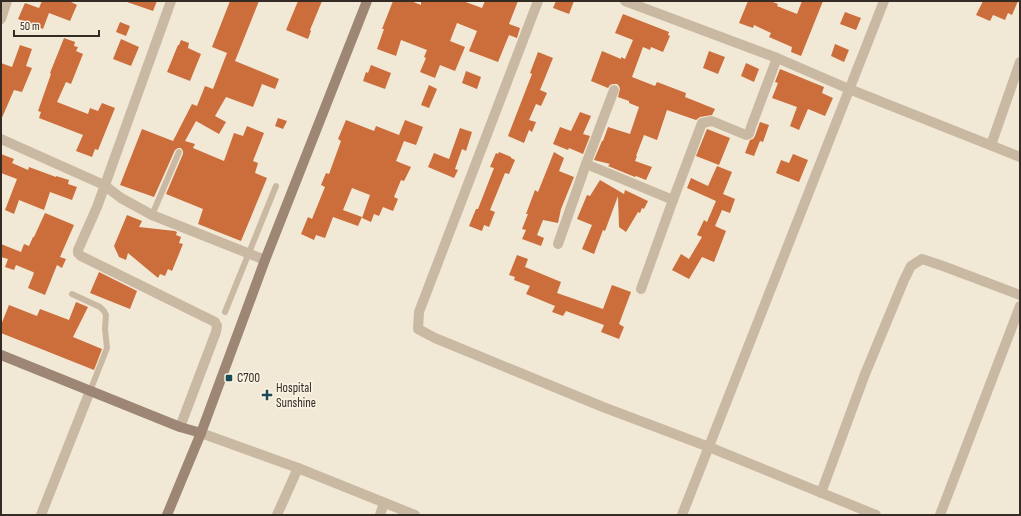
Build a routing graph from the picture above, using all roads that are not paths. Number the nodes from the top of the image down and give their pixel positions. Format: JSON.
{"nodes":[{"id":1,"x":7,"y":1,"type":"edge"},
{"id":2,"x":172,"y":1,"type":"edge"},
{"id":3,"x":366,"y":1,"type":"edge"},
{"id":4,"x":538,"y":1,"type":"edge"},
{"id":5,"x":625,"y":1,"type":"edge"},
{"id":6,"x":884,"y":1,"type":"edge"},
{"id":7,"x":1,"y":19,"type":"edge"},
{"id":8,"x":777,"y":58,"type":"junction"},
{"id":9,"x":1020,"y":62,"type":"edge"},
{"id":10,"x":849,"y":89,"type":"junction"},
{"id":11,"x":614,"y":90,"type":"dead end"},
{"id":12,"x":1,"y":139,"type":"edge"},
{"id":13,"x":991,"y":145,"type":"junction"},
{"id":14,"x":179,"y":152,"type":"dead end"},
{"id":15,"x":1020,"y":157,"type":"edge"},
{"id":16,"x":586,"y":164,"type":"junction"},
{"id":17,"x":104,"y":185,"type":"junction"},
{"id":18,"x":276,"y":186,"type":"dead end"},
{"id":19,"x":673,"y":200,"type":"junction"},
{"id":20,"x":152,"y":215,"type":"junction"},
{"id":21,"x":558,"y":244,"type":"dead end"},
{"id":22,"x":249,"y":254,"type":"junction"},
{"id":23,"x":265,"y":260,"type":"junction"},
{"id":24,"x":641,"y":289,"type":"dead end"},
{"id":25,"x":72,"y":294,"type":"dead end"},
{"id":26,"x":1020,"y":295,"type":"edge"},
{"id":27,"x":1020,"y":306,"type":"edge"},
{"id":28,"x":225,"y":312,"type":"dead end"},
{"id":29,"x":1,"y":355,"type":"edge"},
{"id":30,"x":90,"y":391,"type":"junction"},
{"id":31,"x":180,"y":427,"type":"junction"},
{"id":32,"x":201,"y":433,"type":"junction"},
{"id":33,"x":709,"y":447,"type":"junction"},
{"id":34,"x":298,"y":468,"type":"junction"},
{"id":35,"x":821,"y":493,"type":"junction"},
{"id":36,"x":384,"y":503,"type":"junction"},
{"id":37,"x":41,"y":515,"type":"edge"},
{"id":38,"x":167,"y":515,"type":"edge"},
{"id":39,"x":277,"y":515,"type":"edge"},
{"id":40,"x":380,"y":515,"type":"edge"},
{"id":41,"x":415,"y":515,"type":"edge"},
{"id":42,"x":682,"y":515,"type":"edge"},
{"id":43,"x":876,"y":515,"type":"edge"},
{"id":44,"x":940,"y":515,"type":"edge"}],
"edges":[{"from":1,"to":7,"type":"street"},
{"from":2,"to":17,"type":"street"},
{"from":3,"to":23,"type":"street"},
{"from":4,"to":33,"type":"street"},
{"from":5,"to":8,"type":"street"},
{"from":6,"to":10,"type":"street"},
{"from":8,"to":10,"type":"street"},
{"from":8,"to":19,"type":"street"},
{"from":9,"to":13,"type":"street"},
{"from":10,"to":13,"type":"street"},
{"from":10,"to":33,"type":"street"},
{"from":11,"to":16,"type":"street"},
{"from":12,"to":17,"type":"street"},
{"from":13,"to":15,"type":"street"},
{"from":14,"to":20,"type":"lane"},
{"from":16,"to":19,"type":"street"},
{"from":16,"to":21,"type":"street"},
{"from":17,"to":20,"type":"street"},
{"from":17,"to":31,"type":"street"},
{"from":18,"to":22,"type":"lane"},
{"from":19,"to":24,"type":"street"},
{"from":20,"to":22,"type":"street"},
{"from":22,"to":23,"type":"street"},
{"from":22,"to":28,"type":"lane"},
{"from":23,"to":32,"type":"street"},
{"from":25,"to":30,"type":"lane"},
{"from":26,"to":35,"type":"street"},
{"from":27,"to":44,"type":"street"},
{"from":29,"to":30,"type":"street"},
{"from":30,"to":31,"type":"street"},
{"from":30,"to":37,"type":"street"},
{"from":31,"to":32,"type":"street"},
{"from":32,"to":34,"type":"street"},
{"from":32,"to":38,"type":"street"},
{"from":33,"to":35,"type":"street"},
{"from":33,"to":42,"type":"street"},
{"from":34,"to":36,"type":"street"},
{"from":34,"to":39,"type":"street"},
{"from":35,"to":43,"type":"street"},
{"from":36,"to":40,"type":"street"},
{"from":36,"to":41,"type":"street"}]}
